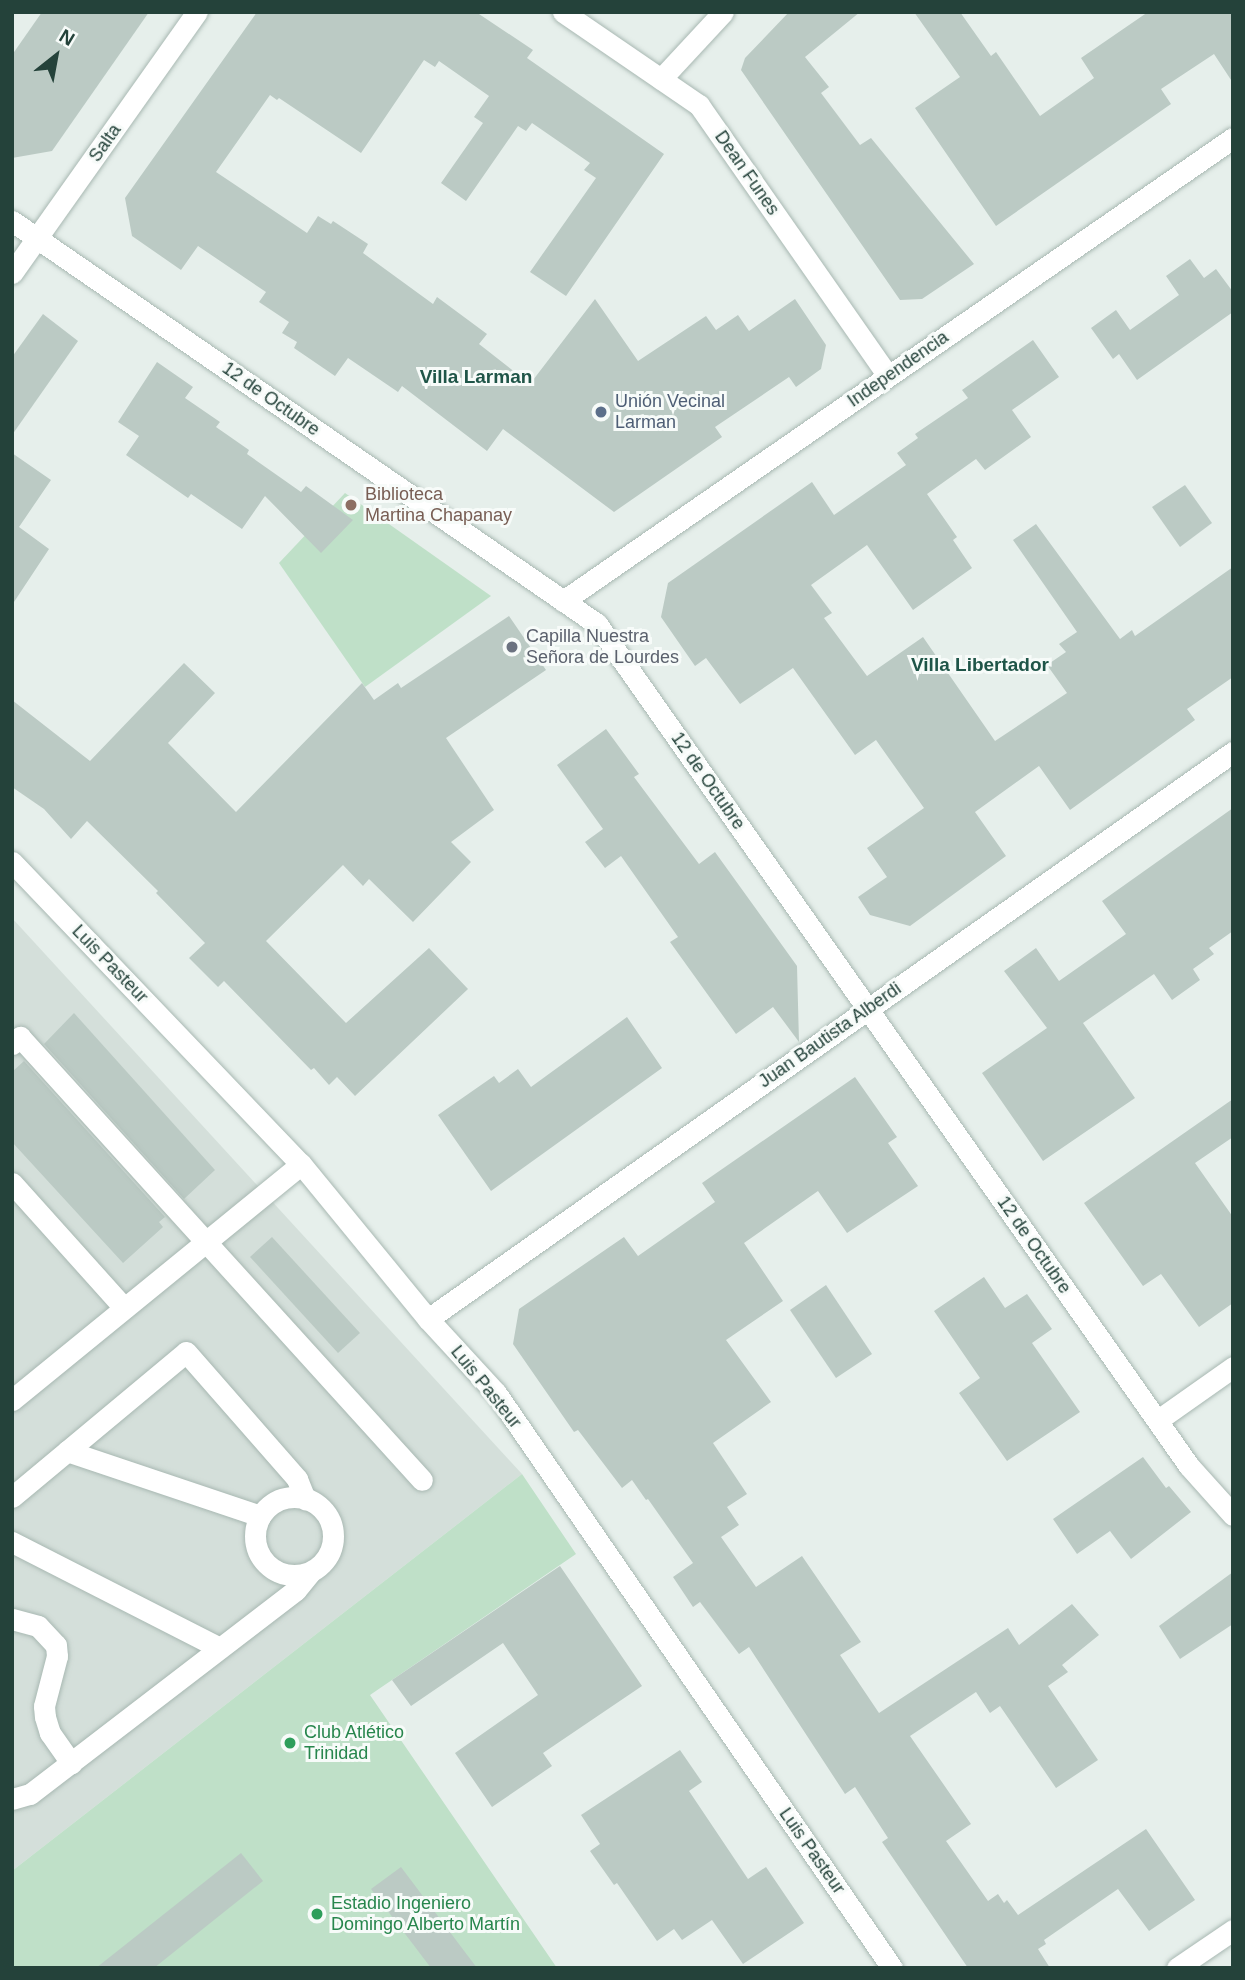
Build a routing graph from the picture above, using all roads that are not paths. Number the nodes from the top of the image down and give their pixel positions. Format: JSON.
{"nodes":[{"id":1,"x":197,"y":12,"type":"edge"},
{"id":2,"x":563,"y":12,"type":"edge"},
{"id":3,"x":723,"y":12,"type":"edge"},
{"id":4,"x":661,"y":79,"type":"junction"},
{"id":5,"x":1233,"y":138,"type":"edge"},
{"id":6,"x":12,"y":221,"type":"edge"},
{"id":7,"x":37,"y":238,"type":"junction"},
{"id":8,"x":12,"y":273,"type":"edge"},
{"id":9,"x":888,"y":376,"type":"junction"},
{"id":10,"x":563,"y":601,"type":"junction"},
{"id":11,"x":1233,"y":751,"type":"edge"},
{"id":12,"x":12,"y":862,"type":"edge"},
{"id":13,"x":868,"y":1009,"type":"junction"},
{"id":14,"x":12,"y":1044,"type":"edge"},
{"id":15,"x":301,"y":1164,"type":"junction"},
{"id":16,"x":12,"y":1183,"type":"edge"},
{"id":17,"x":205,"y":1242,"type":"junction"},
{"id":18,"x":124,"y":1308,"type":"junction"},
{"id":19,"x":428,"y":1319,"type":"junction"},
{"id":20,"x":1233,"y":1367,"type":"edge"},
{"id":21,"x":12,"y":1400,"type":"edge"},
{"id":22,"x":1158,"y":1420,"type":"junction"},
{"id":23,"x":67,"y":1451,"type":"junction"},
{"id":24,"x":422,"y":1480,"type":"dead end"},
{"id":25,"x":12,"y":1497,"type":"edge"},
{"id":26,"x":305,"y":1499,"type":"junction"},
{"id":27,"x":1233,"y":1515,"type":"edge"},
{"id":28,"x":260,"y":1516,"type":"junction"},
{"id":29,"x":12,"y":1542,"type":"edge"},
{"id":30,"x":310,"y":1573,"type":"junction"},
{"id":31,"x":12,"y":1619,"type":"edge"},
{"id":32,"x":220,"y":1648,"type":"junction"},
{"id":33,"x":71,"y":1763,"type":"junction"},
{"id":34,"x":12,"y":1799,"type":"edge"},
{"id":35,"x":1233,"y":1930,"type":"edge"},
{"id":36,"x":892,"y":1968,"type":"edge"},
{"id":37,"x":1177,"y":1968,"type":"edge"}],
"edges":[{"from":1,"to":7,"type":"street","name":"Salta"},
{"from":2,"to":4,"type":"street","name":"Dean Funes"},
{"from":3,"to":4,"type":"street"},
{"from":4,"to":9,"type":"street","name":"Dean Funes"},
{"from":5,"to":9,"type":"street","name":"Independencia"},
{"from":6,"to":7,"type":"street","name":"12 de Octubre"},
{"from":7,"to":8,"type":"street","name":"Salta"},
{"from":7,"to":10,"type":"street","name":"12 de Octubre"},
{"from":9,"to":10,"type":"street","name":"Independencia"},
{"from":10,"to":13,"type":"street","name":"12 de Octubre"},
{"from":11,"to":13,"type":"street","name":"Juan Bautista Alberdi"},
{"from":12,"to":15,"type":"street","name":"Luis Pasteur"},
{"from":13,"to":19,"type":"street","name":"Juan Bautista Alberdi"},
{"from":13,"to":22,"type":"street","name":"12 de Octubre"},
{"from":14,"to":17,"type":"street"},
{"from":15,"to":17,"type":"street"},
{"from":15,"to":19,"type":"street","name":"Luis Pasteur"},
{"from":16,"to":18,"type":"street"},
{"from":17,"to":18,"type":"street"},
{"from":17,"to":24,"type":"street"},
{"from":18,"to":21,"type":"street"},
{"from":19,"to":36,"type":"street","name":"Luis Pasteur"},
{"from":20,"to":22,"type":"street"},
{"from":22,"to":27,"type":"street","name":"12 de Octubre"},
{"from":23,"to":25,"type":"street"},
{"from":23,"to":26,"type":"street"},
{"from":23,"to":28,"type":"street"},
{"from":26,"to":28,"type":"street"},
{"from":26,"to":30,"type":"street"},
{"from":28,"to":30,"type":"street"},
{"from":29,"to":32,"type":"street"},
{"from":30,"to":32,"type":"street"},
{"from":31,"to":33,"type":"street"},
{"from":32,"to":33,"type":"street"},
{"from":33,"to":34,"type":"street"},
{"from":35,"to":37,"type":"street"}]}
